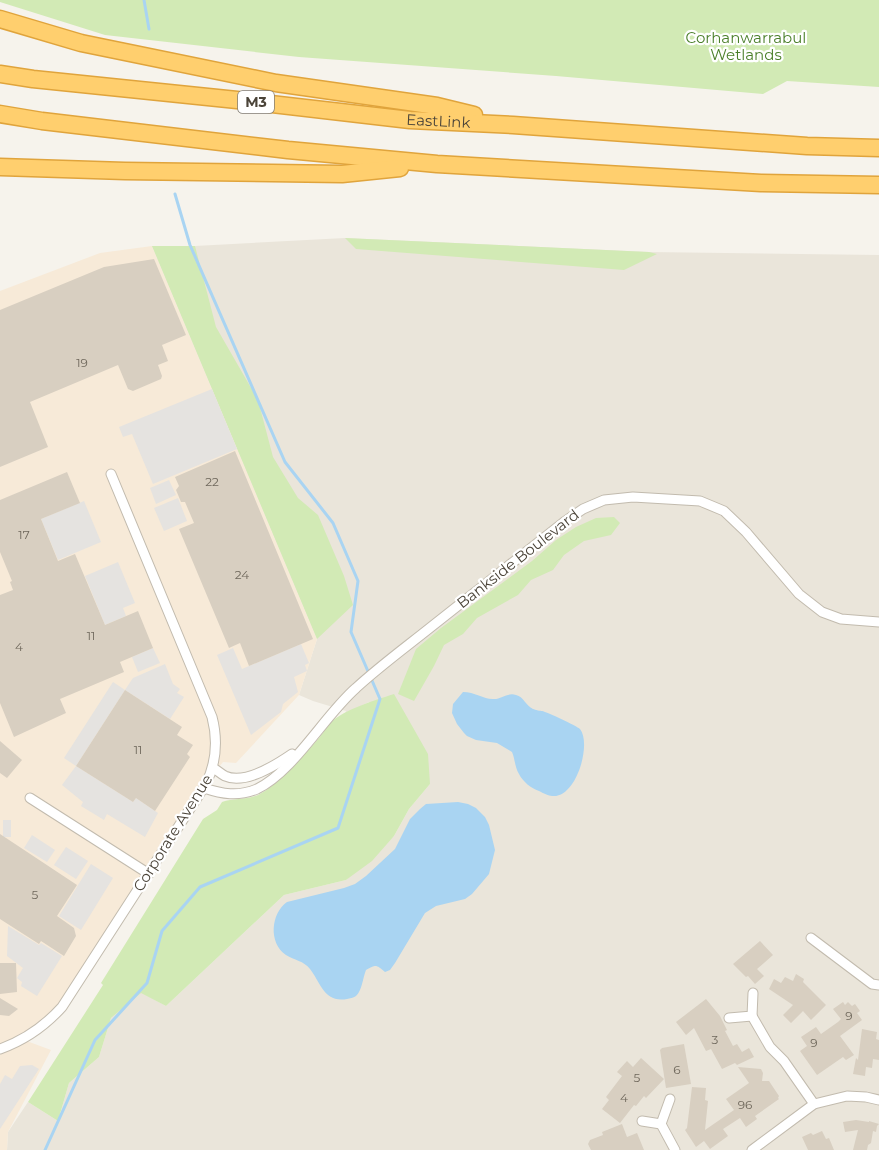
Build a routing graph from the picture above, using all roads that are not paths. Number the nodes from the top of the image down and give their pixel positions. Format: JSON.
{"nodes":[{"id":1,"x":0,"y":19,"type":"edge"},
{"id":2,"x":0,"y":74,"type":"edge"},
{"id":3,"x":0,"y":114,"type":"edge"},
{"id":4,"x":513,"y":125,"type":"junction"},
{"id":5,"x":879,"y":148,"type":"edge"},
{"id":6,"x":437,"y":165,"type":"junction"},
{"id":7,"x":0,"y":167,"type":"edge"},
{"id":8,"x":879,"y":185,"type":"edge"},
{"id":9,"x":111,"y":474,"type":"dead end"},
{"id":10,"x":879,"y":622,"type":"edge"},
{"id":11,"x":306,"y":744,"type":"junction"},
{"id":12,"x":213,"y":768,"type":"junction"},
{"id":13,"x":204,"y":788,"type":"junction"},
{"id":14,"x":30,"y":798,"type":"dead end"},
{"id":15,"x":148,"y":874,"type":"junction"},
{"id":16,"x":810,"y":938,"type":"dead end"},
{"id":17,"x":879,"y":985,"type":"edge"},
{"id":18,"x":753,"y":993,"type":"dead end"},
{"id":19,"x":752,"y":1016,"type":"junction"},
{"id":20,"x":729,"y":1018,"type":"dead end"},
{"id":21,"x":0,"y":1049,"type":"edge"},
{"id":22,"x":670,"y":1098,"type":"dead end"},
{"id":23,"x":879,"y":1100,"type":"edge"},
{"id":24,"x":814,"y":1104,"type":"junction"},
{"id":25,"x":642,"y":1121,"type":"dead end"},
{"id":26,"x":661,"y":1124,"type":"junction"},
{"id":27,"x":675,"y":1150,"type":"edge"},
{"id":28,"x":752,"y":1150,"type":"edge"}],
"edges":[{"from":1,"to":4,"type":"highway"},
{"from":2,"to":4,"type":"highway","name":"EastLink","number":"M3"},
{"from":3,"to":6,"type":"highway"},
{"from":4,"to":5,"type":"highway","name":"EastLink","number":"M3"},
{"from":6,"to":7,"type":"highway"},
{"from":6,"to":8,"type":"highway"},
{"from":9,"to":12,"type":"street","name":"Corporate Avenue"},
{"from":10,"to":11,"type":"street","name":"Bankside Boulevard"},
{"from":11,"to":12,"type":"street","name":"Bankside Boulevard"},
{"from":11,"to":13,"type":"street","name":"Bankside Boulevard"},
{"from":12,"to":13,"type":"street","name":"Corporate Avenue"},
{"from":13,"to":15,"type":"street","name":"Corporate Avenue"},
{"from":14,"to":15,"type":"street"},
{"from":15,"to":21,"type":"street","name":"Corporate Avenue"},
{"from":16,"to":17,"type":"street"},
{"from":18,"to":19,"type":"street"},
{"from":19,"to":20,"type":"street"},
{"from":19,"to":24,"type":"street"},
{"from":22,"to":26,"type":"street"},
{"from":23,"to":24,"type":"street"},
{"from":24,"to":28,"type":"street"},
{"from":25,"to":26,"type":"street"},
{"from":26,"to":27,"type":"street"}]}
